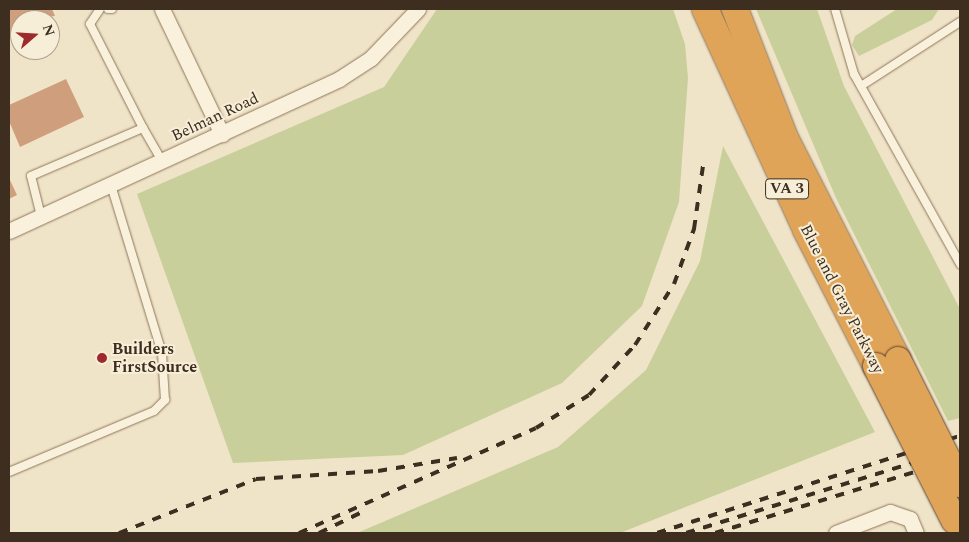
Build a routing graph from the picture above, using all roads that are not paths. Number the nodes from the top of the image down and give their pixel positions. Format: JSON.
{"nodes":[{"id":1,"x":100,"y":9,"type":"edge"},
{"id":2,"x":162,"y":9,"type":"edge"},
{"id":3,"x":418,"y":9,"type":"edge"},
{"id":4,"x":705,"y":9,"type":"edge"},
{"id":5,"x":735,"y":9,"type":"edge"},
{"id":6,"x":835,"y":9,"type":"edge"},
{"id":7,"x":960,"y":22,"type":"edge"},
{"id":8,"x":861,"y":86,"type":"junction"},
{"id":9,"x":143,"y":128,"type":"junction"},
{"id":10,"x":222,"y":134,"type":"junction"},
{"id":11,"x":162,"y":161,"type":"junction"},
{"id":12,"x":111,"y":185,"type":"junction"},
{"id":13,"x":41,"y":216,"type":"junction"},
{"id":14,"x":9,"y":231,"type":"edge"},
{"id":15,"x":960,"y":264,"type":"edge"},
{"id":16,"x":887,"y":363,"type":"junction"},
{"id":17,"x":9,"y":472,"type":"edge"},
{"id":18,"x":960,"y":484,"type":"edge"},
{"id":19,"x":958,"y":529,"type":"edge"},
{"id":20,"x":836,"y":533,"type":"edge"},
{"id":21,"x":916,"y":533,"type":"edge"}],
"edges":[{"from":1,"to":9,"type":"lane"},
{"from":2,"to":10,"type":"street"},
{"from":3,"to":10,"type":"street","name":"Belman Road"},
{"from":4,"to":16,"type":"highway","name":"Blue and Gray Parkway","number":"VA 3"},
{"from":5,"to":16,"type":"highway","name":"Blue and Gray Parkway","number":"VA 3"},
{"from":6,"to":8,"type":"lane"},
{"from":7,"to":8,"type":"lane"},
{"from":8,"to":15,"type":"lane"},
{"from":9,"to":11,"type":"lane"},
{"from":9,"to":13,"type":"lane"},
{"from":10,"to":11,"type":"street","name":"Belman Road"},
{"from":11,"to":12,"type":"street","name":"Belman Road"},
{"from":12,"to":13,"type":"street","name":"Belman Road"},
{"from":12,"to":17,"type":"lane"},
{"from":13,"to":14,"type":"street","name":"Belman Road"},
{"from":16,"to":18,"type":"highway","name":"Blue and Gray Parkway","number":"VA 3","bridge":true},
{"from":16,"to":19,"type":"highway","name":"Blue and Gray Parkway","number":"VA 3","bridge":true},
{"from":20,"to":21,"type":"street"}]}
